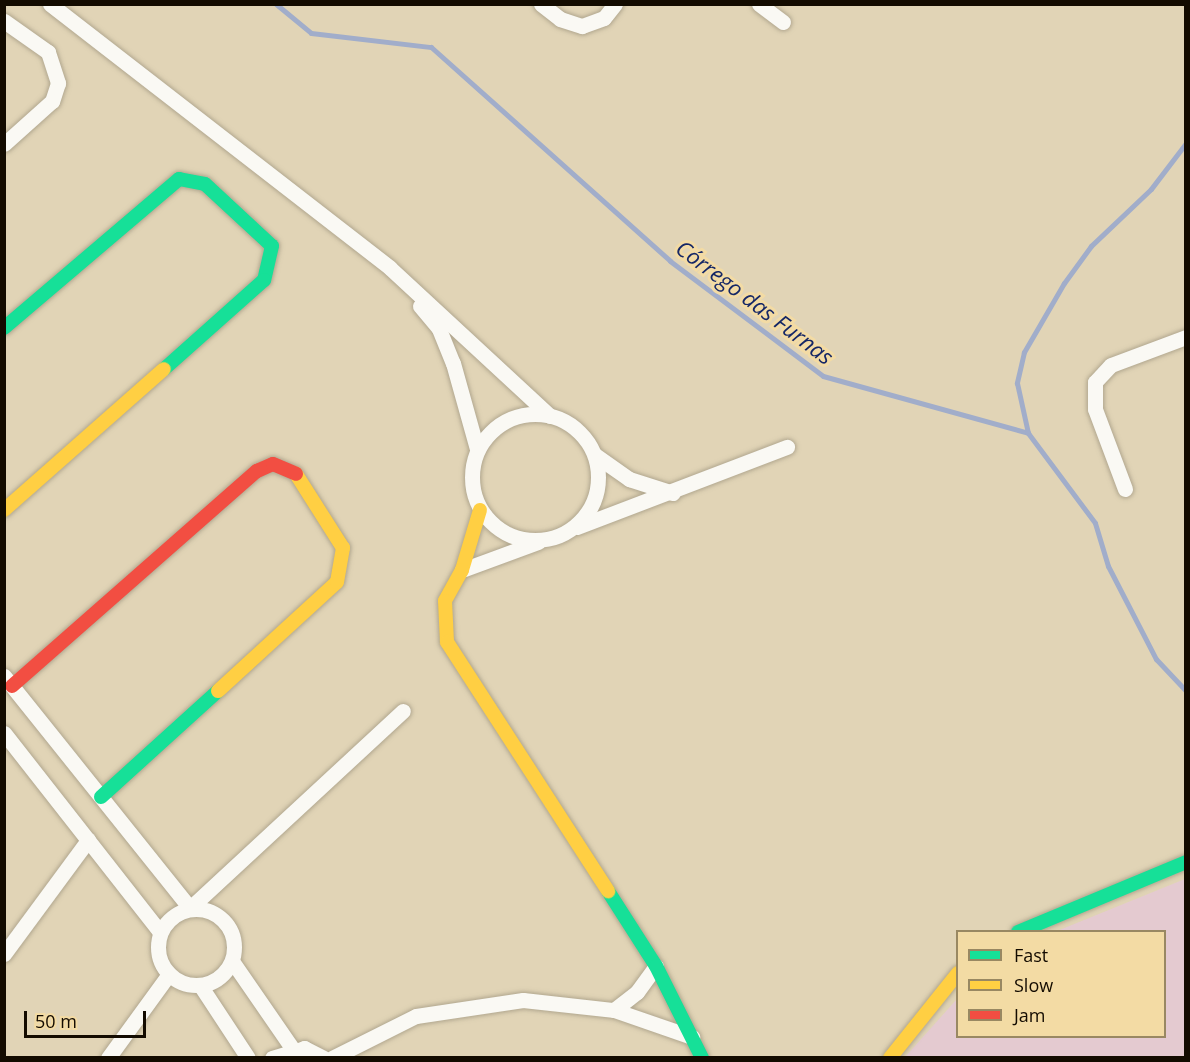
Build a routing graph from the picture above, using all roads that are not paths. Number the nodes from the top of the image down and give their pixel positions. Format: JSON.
{"nodes":[{"id":1,"x":50,"y":4,"type":"edge"},
{"id":2,"x":541,"y":4,"type":"edge"},
{"id":3,"x":615,"y":4,"type":"edge"},
{"id":4,"x":759,"y":4,"type":"edge"},
{"id":5,"x":4,"y":21,"type":"edge"},
{"id":6,"x":783,"y":22,"type":"dead end"},
{"id":7,"x":4,"y":144,"type":"edge"},
{"id":8,"x":390,"y":268,"type":"junction"},
{"id":9,"x":4,"y":328,"type":"edge"},
{"id":10,"x":1185,"y":337,"type":"edge"},
{"id":11,"x":550,"y":416,"type":"junction"},
{"id":12,"x":788,"y":447,"type":"dead end"},
{"id":13,"x":477,"y":449,"type":"junction"},
{"id":14,"x":595,"y":455,"type":"junction"},
{"id":15,"x":1125,"y":489,"type":"dead end"},
{"id":16,"x":673,"y":494,"type":"junction"},
{"id":17,"x":4,"y":510,"type":"edge"},
{"id":18,"x":480,"y":510,"type":"junction"},
{"id":19,"x":573,"y":528,"type":"junction"},
{"id":20,"x":543,"y":541,"type":"junction"},
{"id":21,"x":462,"y":570,"type":"junction"},
{"id":22,"x":8,"y":681,"type":"edge"},
{"id":23,"x":403,"y":711,"type":"dead end"},
{"id":24,"x":4,"y":733,"type":"edge"},
{"id":25,"x":101,"y":797,"type":"junction"},
{"id":26,"x":87,"y":840,"type":"junction"},
{"id":27,"x":1185,"y":862,"type":"edge"},
{"id":28,"x":190,"y":909,"type":"junction"},
{"id":29,"x":1023,"y":930,"type":"edge"},
{"id":30,"x":160,"y":932,"type":"junction"},
{"id":31,"x":4,"y":954,"type":"edge"},
{"id":32,"x":232,"y":960,"type":"junction"},
{"id":33,"x":656,"y":966,"type":"junction"},
{"id":34,"x":169,"y":974,"type":"junction"},
{"id":35,"x":956,"y":974,"type":"edge"},
{"id":36,"x":200,"y":985,"type":"junction"},
{"id":37,"x":614,"y":1010,"type":"junction"},
{"id":38,"x":692,"y":1037,"type":"junction"},
{"id":39,"x":292,"y":1048,"type":"junction"},
{"id":40,"x":108,"y":1058,"type":"edge"},
{"id":41,"x":248,"y":1058,"type":"edge"},
{"id":42,"x":272,"y":1058,"type":"edge"},
{"id":43,"x":324,"y":1058,"type":"edge"},
{"id":44,"x":332,"y":1058,"type":"edge"},
{"id":45,"x":702,"y":1058,"type":"edge"},
{"id":46,"x":890,"y":1058,"type":"edge"}],
"edges":[{"from":1,"to":8,"type":"street"},
{"from":2,"to":3,"type":"street"},
{"from":4,"to":6,"type":"street"},
{"from":5,"to":7,"type":"street"},
{"from":8,"to":11,"type":"street"},
{"from":8,"to":13,"type":"street"},
{"from":9,"to":17,"type":"street"},
{"from":10,"to":15,"type":"street"},
{"from":11,"to":13,"type":"street"},
{"from":11,"to":14,"type":"street"},
{"from":12,"to":16,"type":"street"},
{"from":13,"to":18,"type":"street"},
{"from":14,"to":16,"type":"street"},
{"from":14,"to":19,"type":"street"},
{"from":16,"to":19,"type":"street"},
{"from":18,"to":20,"type":"street"},
{"from":18,"to":21,"type":"street"},
{"from":19,"to":20,"type":"street"},
{"from":20,"to":21,"type":"street"},
{"from":21,"to":33,"type":"street"},
{"from":22,"to":25,"type":"street"},
{"from":22,"to":25,"type":"street"},
{"from":23,"to":28,"type":"street"},
{"from":24,"to":26,"type":"street"},
{"from":25,"to":28,"type":"street"},
{"from":26,"to":30,"type":"street"},
{"from":26,"to":31,"type":"street"},
{"from":27,"to":29,"type":"street"},
{"from":28,"to":30,"type":"street"},
{"from":28,"to":32,"type":"street"},
{"from":30,"to":34,"type":"street"},
{"from":32,"to":36,"type":"street"},
{"from":32,"to":39,"type":"street"},
{"from":33,"to":37,"type":"street"},
{"from":33,"to":38,"type":"street"},
{"from":34,"to":36,"type":"street"},
{"from":34,"to":40,"type":"street"},
{"from":35,"to":46,"type":"street"},
{"from":36,"to":41,"type":"street"},
{"from":37,"to":38,"type":"street"},
{"from":37,"to":44,"type":"street"},
{"from":38,"to":45,"type":"street"},
{"from":39,"to":42,"type":"street"},
{"from":39,"to":43,"type":"street"}]}
